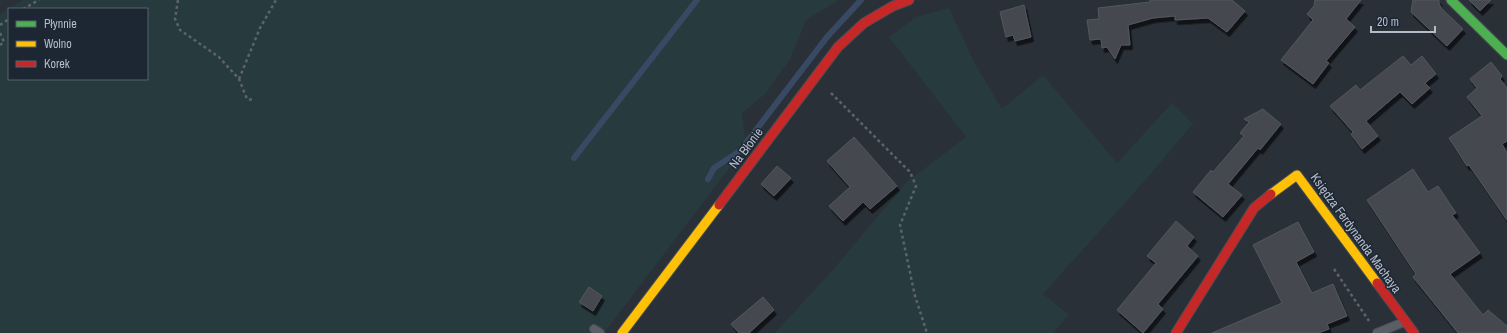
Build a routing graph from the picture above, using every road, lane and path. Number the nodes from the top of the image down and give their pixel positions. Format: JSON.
{"nodes":[{"id":1,"x":39,"y":0,"type":"edge"},
{"id":2,"x":178,"y":0,"type":"edge"},
{"id":3,"x":276,"y":0,"type":"edge"},
{"id":4,"x":909,"y":0,"type":"edge"},
{"id":5,"x":1451,"y":0,"type":"edge"},
{"id":6,"x":25,"y":8,"type":"edge"},
{"id":7,"x":0,"y":33,"type":"edge"},
{"id":8,"x":0,"y":45,"type":"edge"},
{"id":9,"x":1507,"y":55,"type":"edge"},
{"id":10,"x":816,"y":77,"type":"junction"},
{"id":11,"x":239,"y":79,"type":"junction"},
{"id":12,"x":253,"y":100,"type":"dead end"},
{"id":13,"x":1334,"y":269,"type":"dead end"},
{"id":14,"x":1405,"y":321,"type":"junction"},
{"id":15,"x":1378,"y":332,"type":"edge"},
{"id":16,"x":622,"y":333,"type":"edge"},
{"id":17,"x":927,"y":333,"type":"edge"},
{"id":18,"x":1176,"y":333,"type":"edge"},
{"id":19,"x":1414,"y":333,"type":"edge"}],
"edges":[{"from":1,"to":6,"type":"path"},
{"from":2,"to":11,"type":"path"},
{"from":3,"to":11,"type":"path"},
{"from":4,"to":10,"type":"street","name":"Na Błonie"},
{"from":5,"to":9,"type":"street"},
{"from":7,"to":8,"type":"path"},
{"from":10,"to":16,"type":"street","name":"Na Błonie"},
{"from":10,"to":17,"type":"path"},
{"from":11,"to":12,"type":"path"},
{"from":13,"to":15,"type":"path"},
{"from":14,"to":15,"type":"lane"},
{"from":14,"to":18,"type":"street","name":"Księdza Ferdynanda Machaya"},
{"from":14,"to":19,"type":"street","name":"Księdza Ferdynanda Machaya"}]}
